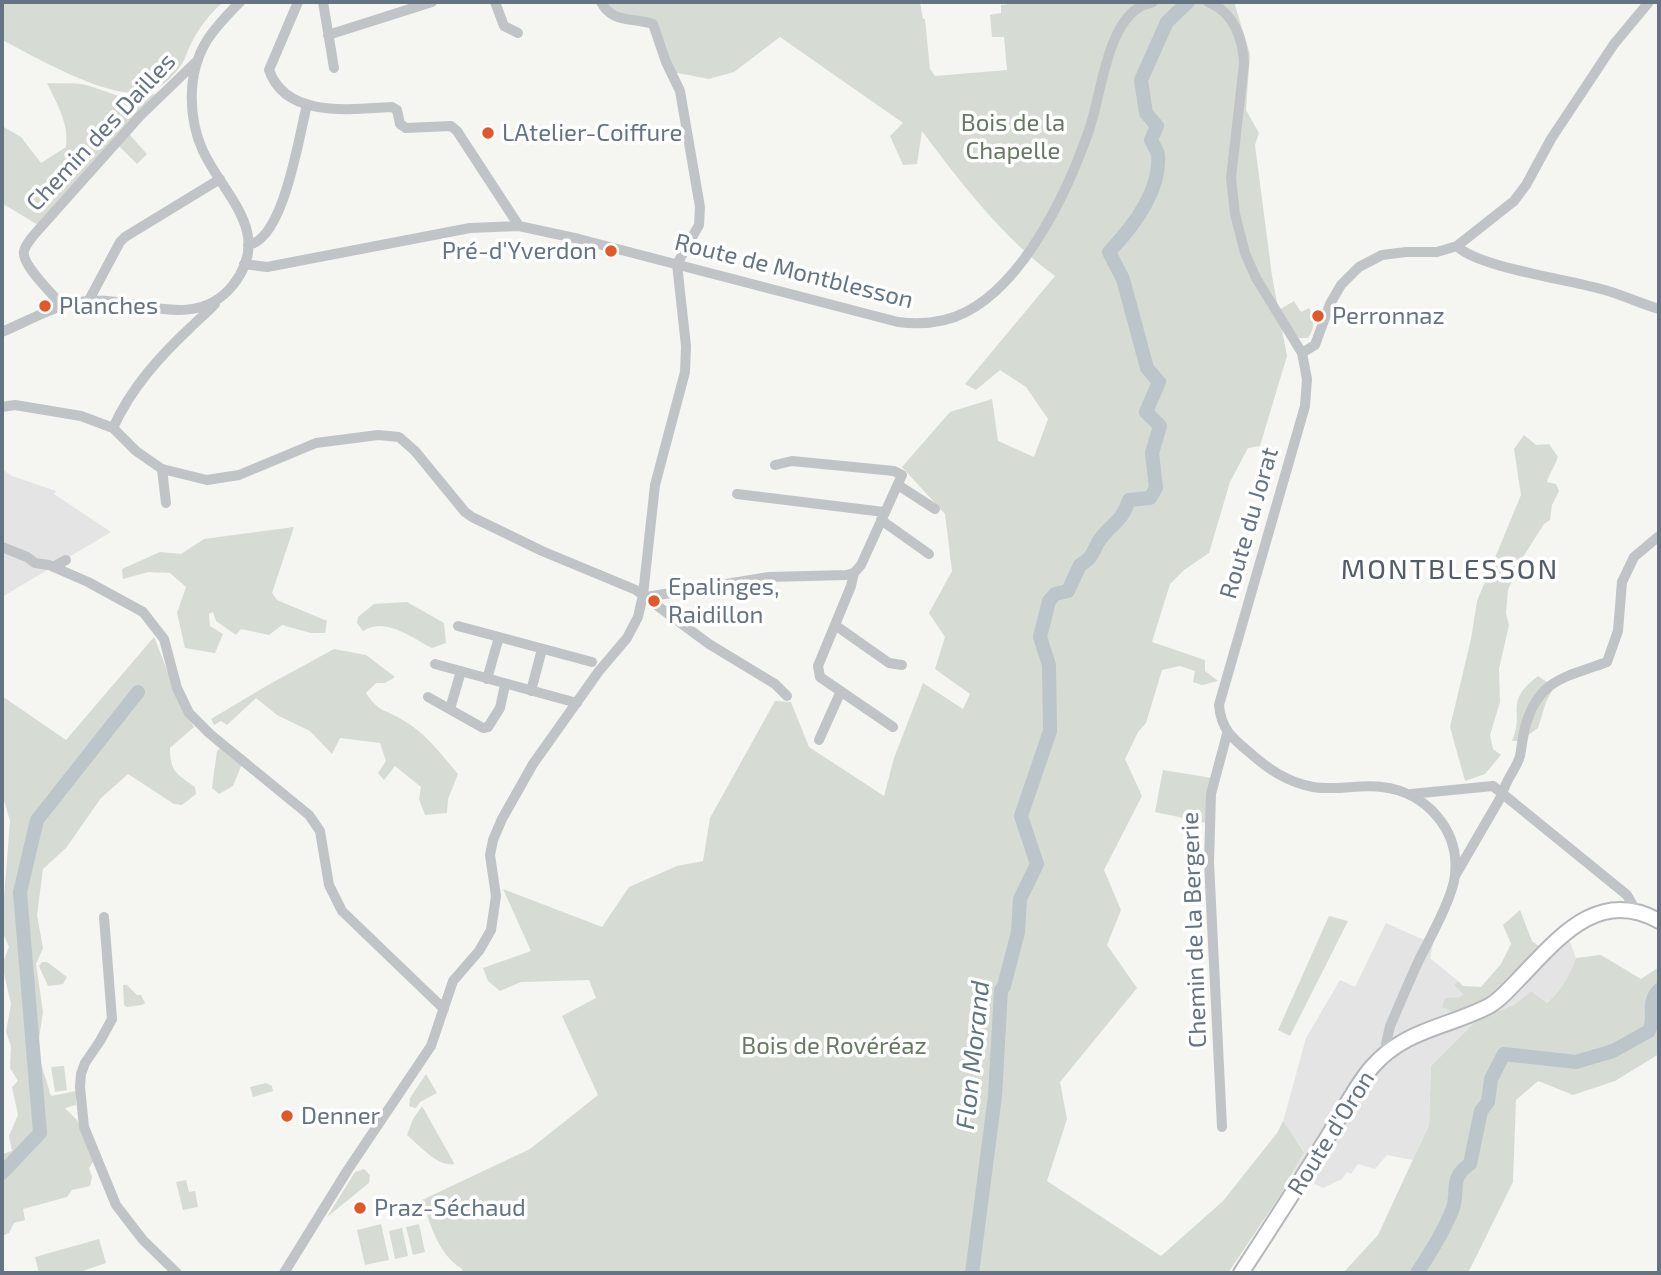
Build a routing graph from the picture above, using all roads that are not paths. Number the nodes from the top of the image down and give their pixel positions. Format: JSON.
{"nodes":[{"id":1,"x":240,"y":2,"type":"edge"},
{"id":2,"x":298,"y":2,"type":"edge"},
{"id":3,"x":323,"y":2,"type":"edge"},
{"id":4,"x":432,"y":2,"type":"edge"},
{"id":5,"x":495,"y":2,"type":"edge"},
{"id":6,"x":601,"y":2,"type":"edge"},
{"id":7,"x":1153,"y":2,"type":"edge"},
{"id":8,"x":1208,"y":2,"type":"edge"},
{"id":9,"x":1650,"y":2,"type":"edge"},
{"id":10,"x":518,"y":33,"type":"dead end"},
{"id":11,"x":328,"y":35,"type":"junction"},
{"id":12,"x":198,"y":60,"type":"junction"},
{"id":13,"x":334,"y":68,"type":"dead end"},
{"id":14,"x":307,"y":105,"type":"junction"},
{"id":15,"x":220,"y":180,"type":"junction"},
{"id":16,"x":519,"y":226,"type":"junction"},
{"id":17,"x":248,"y":244,"type":"junction"},
{"id":18,"x":1457,"y":247,"type":"junction"},
{"id":19,"x":244,"y":264,"type":"junction"},
{"id":20,"x":677,"y":264,"type":"junction"},
{"id":21,"x":222,"y":296,"type":"junction"},
{"id":22,"x":89,"y":300,"type":"junction"},
{"id":23,"x":58,"y":301,"type":"dead end"},
{"id":24,"x":1659,"y":309,"type":"edge"},
{"id":25,"x":2,"y":332,"type":"edge"},
{"id":26,"x":1302,"y":353,"type":"junction"},
{"id":27,"x":2,"y":407,"type":"edge"},
{"id":28,"x":113,"y":428,"type":"junction"},
{"id":29,"x":775,"y":465,"type":"dead end"},
{"id":30,"x":162,"y":469,"type":"junction"},
{"id":31,"x":898,"y":485,"type":"junction"},
{"id":32,"x":737,"y":494,"type":"dead end"},
{"id":33,"x":166,"y":503,"type":"dead end"},
{"id":34,"x":934,"y":509,"type":"dead end"},
{"id":35,"x":883,"y":516,"type":"junction"},
{"id":36,"x":1659,"y":536,"type":"edge"},
{"id":37,"x":2,"y":547,"type":"edge"},
{"id":38,"x":929,"y":554,"type":"dead end"},
{"id":39,"x":66,"y":560,"type":"dead end"},
{"id":40,"x":54,"y":568,"type":"junction"},
{"id":41,"x":854,"y":573,"type":"junction"},
{"id":42,"x":645,"y":596,"type":"junction"},
{"id":43,"x":835,"y":625,"type":"junction"},
{"id":44,"x":458,"y":626,"type":"dead end"},
{"id":45,"x":499,"y":637,"type":"junction"},
{"id":46,"x":542,"y":649,"type":"junction"},
{"id":47,"x":592,"y":663,"type":"dead end"},
{"id":48,"x":435,"y":664,"type":"dead end"},
{"id":49,"x":902,"y":665,"type":"dead end"},
{"id":50,"x":461,"y":671,"type":"junction"},
{"id":51,"x":487,"y":679,"type":"junction"},
{"id":52,"x":505,"y":685,"type":"junction"},
{"id":53,"x":531,"y":691,"type":"junction"},
{"id":54,"x":841,"y":691,"type":"junction"},
{"id":55,"x":787,"y":696,"type":"dead end"},
{"id":56,"x":428,"y":697,"type":"dead end"},
{"id":57,"x":577,"y":703,"type":"junction"},
{"id":58,"x":450,"y":709,"type":"junction"},
{"id":59,"x":893,"y":727,"type":"dead end"},
{"id":60,"x":1227,"y":734,"type":"junction"},
{"id":61,"x":819,"y":740,"type":"dead end"},
{"id":62,"x":1411,"y":794,"type":"junction"},
{"id":63,"x":1503,"y":795,"type":"junction"},
{"id":64,"x":1455,"y":876,"type":"junction"},
{"id":65,"x":1636,"y":911,"type":"junction"},
{"id":66,"x":104,"y":917,"type":"dead end"},
{"id":67,"x":1659,"y":921,"type":"edge"},
{"id":68,"x":444,"y":1009,"type":"junction"},
{"id":69,"x":1388,"y":1052,"type":"junction"},
{"id":70,"x":1222,"y":1127,"type":"dead end"},
{"id":71,"x":177,"y":1273,"type":"edge"},
{"id":72,"x":284,"y":1273,"type":"edge"},
{"id":73,"x":1241,"y":1273,"type":"edge"}],
"edges":[{"from":1,"to":12,"type":"street"},
{"from":2,"to":14,"type":"street"},
{"from":3,"to":11,"type":"street"},
{"from":4,"to":11,"type":"street"},
{"from":5,"to":10,"type":"street"},
{"from":6,"to":20,"type":"street"},
{"from":7,"to":20,"type":"street","name":"Route de Montblesson"},
{"from":8,"to":26,"type":"street"},
{"from":9,"to":18,"type":"street"},
{"from":11,"to":13,"type":"street"},
{"from":12,"to":15,"type":"street"},
{"from":12,"to":23,"type":"street","name":"Chemin des Dailles"},
{"from":14,"to":16,"type":"street"},
{"from":14,"to":17,"type":"street"},
{"from":15,"to":17,"type":"street"},
{"from":15,"to":22,"type":"street"},
{"from":16,"to":19,"type":"street","name":"Route de Montblesson"},
{"from":16,"to":20,"type":"street","name":"Route de Montblesson"},
{"from":17,"to":19,"type":"street"},
{"from":18,"to":24,"type":"street"},
{"from":18,"to":26,"type":"street"},
{"from":19,"to":21,"type":"street"},
{"from":20,"to":42,"type":"street"},
{"from":21,"to":22,"type":"street"},
{"from":21,"to":28,"type":"street"},
{"from":22,"to":25,"type":"street"},
{"from":26,"to":60,"type":"street","name":"Route du Jorat"},
{"from":27,"to":28,"type":"street"},
{"from":28,"to":30,"type":"street"},
{"from":29,"to":31,"type":"street"},
{"from":30,"to":33,"type":"street"},
{"from":30,"to":42,"type":"street"},
{"from":31,"to":34,"type":"street"},
{"from":31,"to":35,"type":"street"},
{"from":32,"to":35,"type":"street"},
{"from":35,"to":38,"type":"street"},
{"from":35,"to":41,"type":"street"},
{"from":36,"to":63,"type":"street"},
{"from":37,"to":40,"type":"street"},
{"from":39,"to":40,"type":"street"},
{"from":40,"to":68,"type":"street"},
{"from":41,"to":42,"type":"street"},
{"from":41,"to":43,"type":"street"},
{"from":42,"to":55,"type":"street"},
{"from":42,"to":57,"type":"street"},
{"from":43,"to":49,"type":"street"},
{"from":43,"to":54,"type":"street"},
{"from":44,"to":45,"type":"street"},
{"from":45,"to":46,"type":"street"},
{"from":45,"to":51,"type":"street"},
{"from":46,"to":47,"type":"street"},
{"from":46,"to":53,"type":"street"},
{"from":48,"to":50,"type":"street"},
{"from":50,"to":51,"type":"street"},
{"from":50,"to":58,"type":"street"},
{"from":51,"to":52,"type":"street"},
{"from":52,"to":53,"type":"street"},
{"from":52,"to":58,"type":"street"},
{"from":53,"to":57,"type":"street"},
{"from":54,"to":59,"type":"street"},
{"from":54,"to":61,"type":"street"},
{"from":56,"to":58,"type":"street"},
{"from":57,"to":68,"type":"street"},
{"from":60,"to":62,"type":"street"},
{"from":60,"to":70,"type":"street","name":"Chemin de la Bergerie"},
{"from":62,"to":63,"type":"street"},
{"from":62,"to":64,"type":"street"},
{"from":63,"to":64,"type":"street"},
{"from":63,"to":65,"type":"street"},
{"from":64,"to":69,"type":"street"},
{"from":65,"to":67,"type":"main road","name":"Route d'Oron"},
{"from":65,"to":69,"type":"main road","name":"Route d'Oron"},
{"from":66,"to":71,"type":"street"},
{"from":68,"to":72,"type":"street"},
{"from":69,"to":73,"type":"main road","name":"Route d'Oron"}]}
